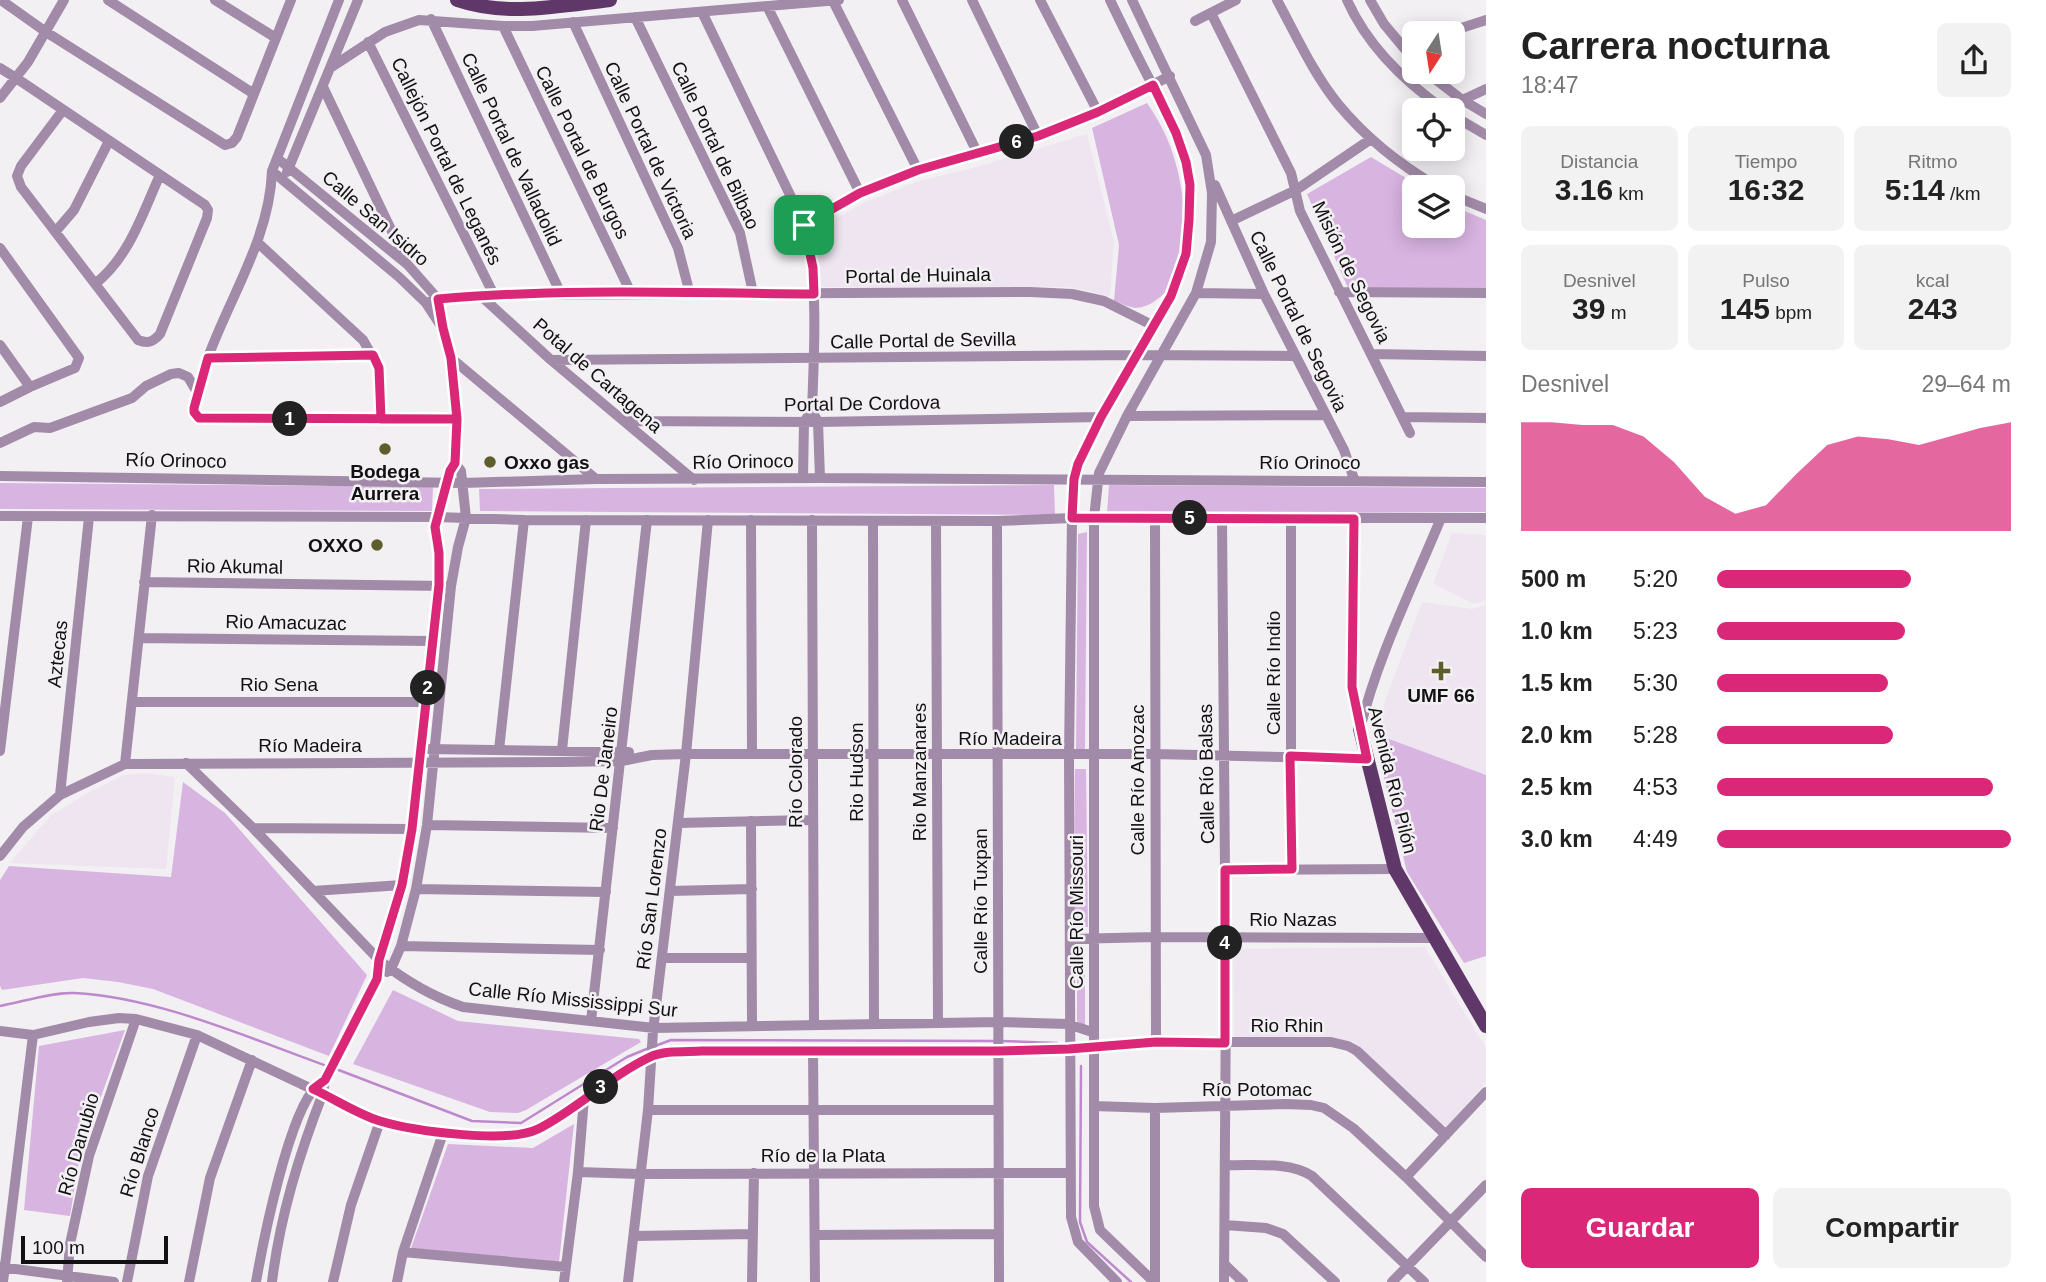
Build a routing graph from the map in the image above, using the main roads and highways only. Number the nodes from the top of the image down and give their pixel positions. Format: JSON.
{"nodes":[{"id":1,"x":457,"y":0,"type":"edge"},
{"id":2,"x":610,"y":0,"type":"edge"},
{"id":3,"x":1360,"y":730,"type":"road end"},
{"id":4,"x":1486,"y":1026,"type":"edge"}],
"edges":[{"from":1,"to":2,"type":"main road"},
{"from":3,"to":4,"type":"main road","name":"Avenida Río Pilón"}]}
